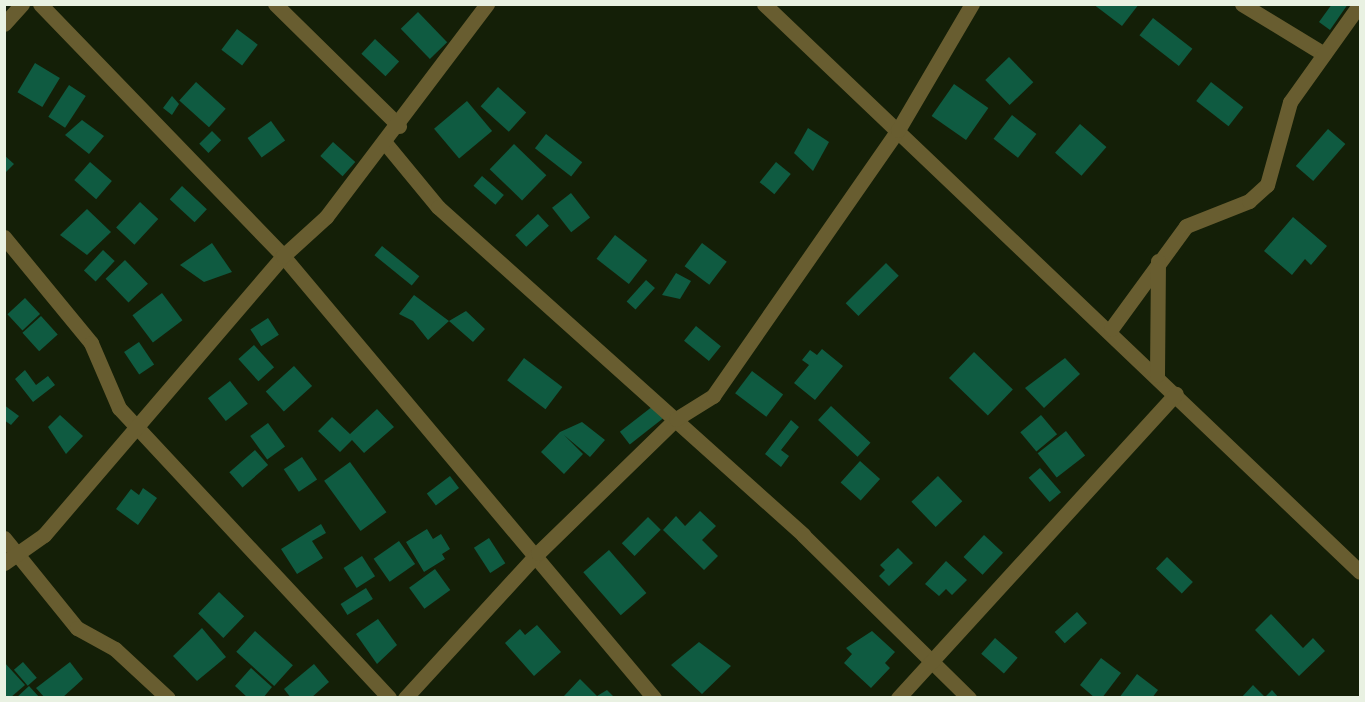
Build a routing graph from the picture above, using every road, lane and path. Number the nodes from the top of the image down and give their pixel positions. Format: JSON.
{"nodes":[{"id":1,"x":22,"y":4,"type":"edge"},
{"id":2,"x":40,"y":4,"type":"edge"},
{"id":3,"x":275,"y":4,"type":"edge"},
{"id":4,"x":487,"y":4,"type":"edge"},
{"id":5,"x":764,"y":4,"type":"edge"},
{"id":6,"x":972,"y":4,"type":"edge"},
{"id":7,"x":1242,"y":4,"type":"edge"},
{"id":8,"x":1360,"y":4,"type":"edge"},
{"id":9,"x":4,"y":24,"type":"edge"},
{"id":10,"x":1324,"y":54,"type":"junction"},
{"id":11,"x":399,"y":126,"type":"junction"},
{"id":12,"x":898,"y":130,"type":"junction"},
{"id":13,"x":386,"y":144,"type":"junction"},
{"id":14,"x":4,"y":237,"type":"edge"},
{"id":15,"x":283,"y":256,"type":"junction"},
{"id":16,"x":1158,"y":261,"type":"junction"},
{"id":17,"x":1111,"y":329,"type":"junction"},
{"id":18,"x":1157,"y":375,"type":"junction"},
{"id":19,"x":1176,"y":394,"type":"junction"},
{"id":20,"x":676,"y":419,"type":"junction"},
{"id":21,"x":135,"y":424,"type":"junction"},
{"id":22,"x":4,"y":538,"type":"edge"},
{"id":23,"x":538,"y":553,"type":"junction"},
{"id":24,"x":18,"y":554,"type":"junction"},
{"id":25,"x":4,"y":563,"type":"edge"},
{"id":26,"x":1360,"y":572,"type":"edge"},
{"id":27,"x":932,"y":659,"type":"junction"},
{"id":28,"x":168,"y":698,"type":"edge"},
{"id":29,"x":389,"y":698,"type":"edge"},
{"id":30,"x":405,"y":698,"type":"edge"},
{"id":31,"x":654,"y":698,"type":"edge"},
{"id":32,"x":898,"y":698,"type":"edge"},
{"id":33,"x":969,"y":698,"type":"edge"}],
"edges":[{"from":1,"to":9,"type":"street"},
{"from":2,"to":15,"type":"street"},
{"from":3,"to":11,"type":"street"},
{"from":4,"to":11,"type":"street"},
{"from":5,"to":12,"type":"street"},
{"from":6,"to":12,"type":"street"},
{"from":7,"to":10,"type":"street"},
{"from":8,"to":10,"type":"street"},
{"from":10,"to":16,"type":"street"},
{"from":11,"to":13,"type":"street"},
{"from":12,"to":17,"type":"street"},
{"from":12,"to":20,"type":"street"},
{"from":13,"to":15,"type":"street"},
{"from":13,"to":20,"type":"street"},
{"from":14,"to":21,"type":"street"},
{"from":15,"to":21,"type":"street"},
{"from":15,"to":23,"type":"street"},
{"from":16,"to":17,"type":"street"},
{"from":16,"to":18,"type":"street"},
{"from":17,"to":18,"type":"street"},
{"from":18,"to":19,"type":"street"},
{"from":19,"to":26,"type":"street"},
{"from":19,"to":27,"type":"street"},
{"from":20,"to":23,"type":"street"},
{"from":20,"to":27,"type":"street"},
{"from":21,"to":24,"type":"street"},
{"from":21,"to":29,"type":"street"},
{"from":22,"to":24,"type":"street"},
{"from":23,"to":30,"type":"street"},
{"from":23,"to":31,"type":"street"},
{"from":24,"to":25,"type":"street"},
{"from":24,"to":28,"type":"street"},
{"from":27,"to":32,"type":"street"},
{"from":27,"to":33,"type":"street"}]}
